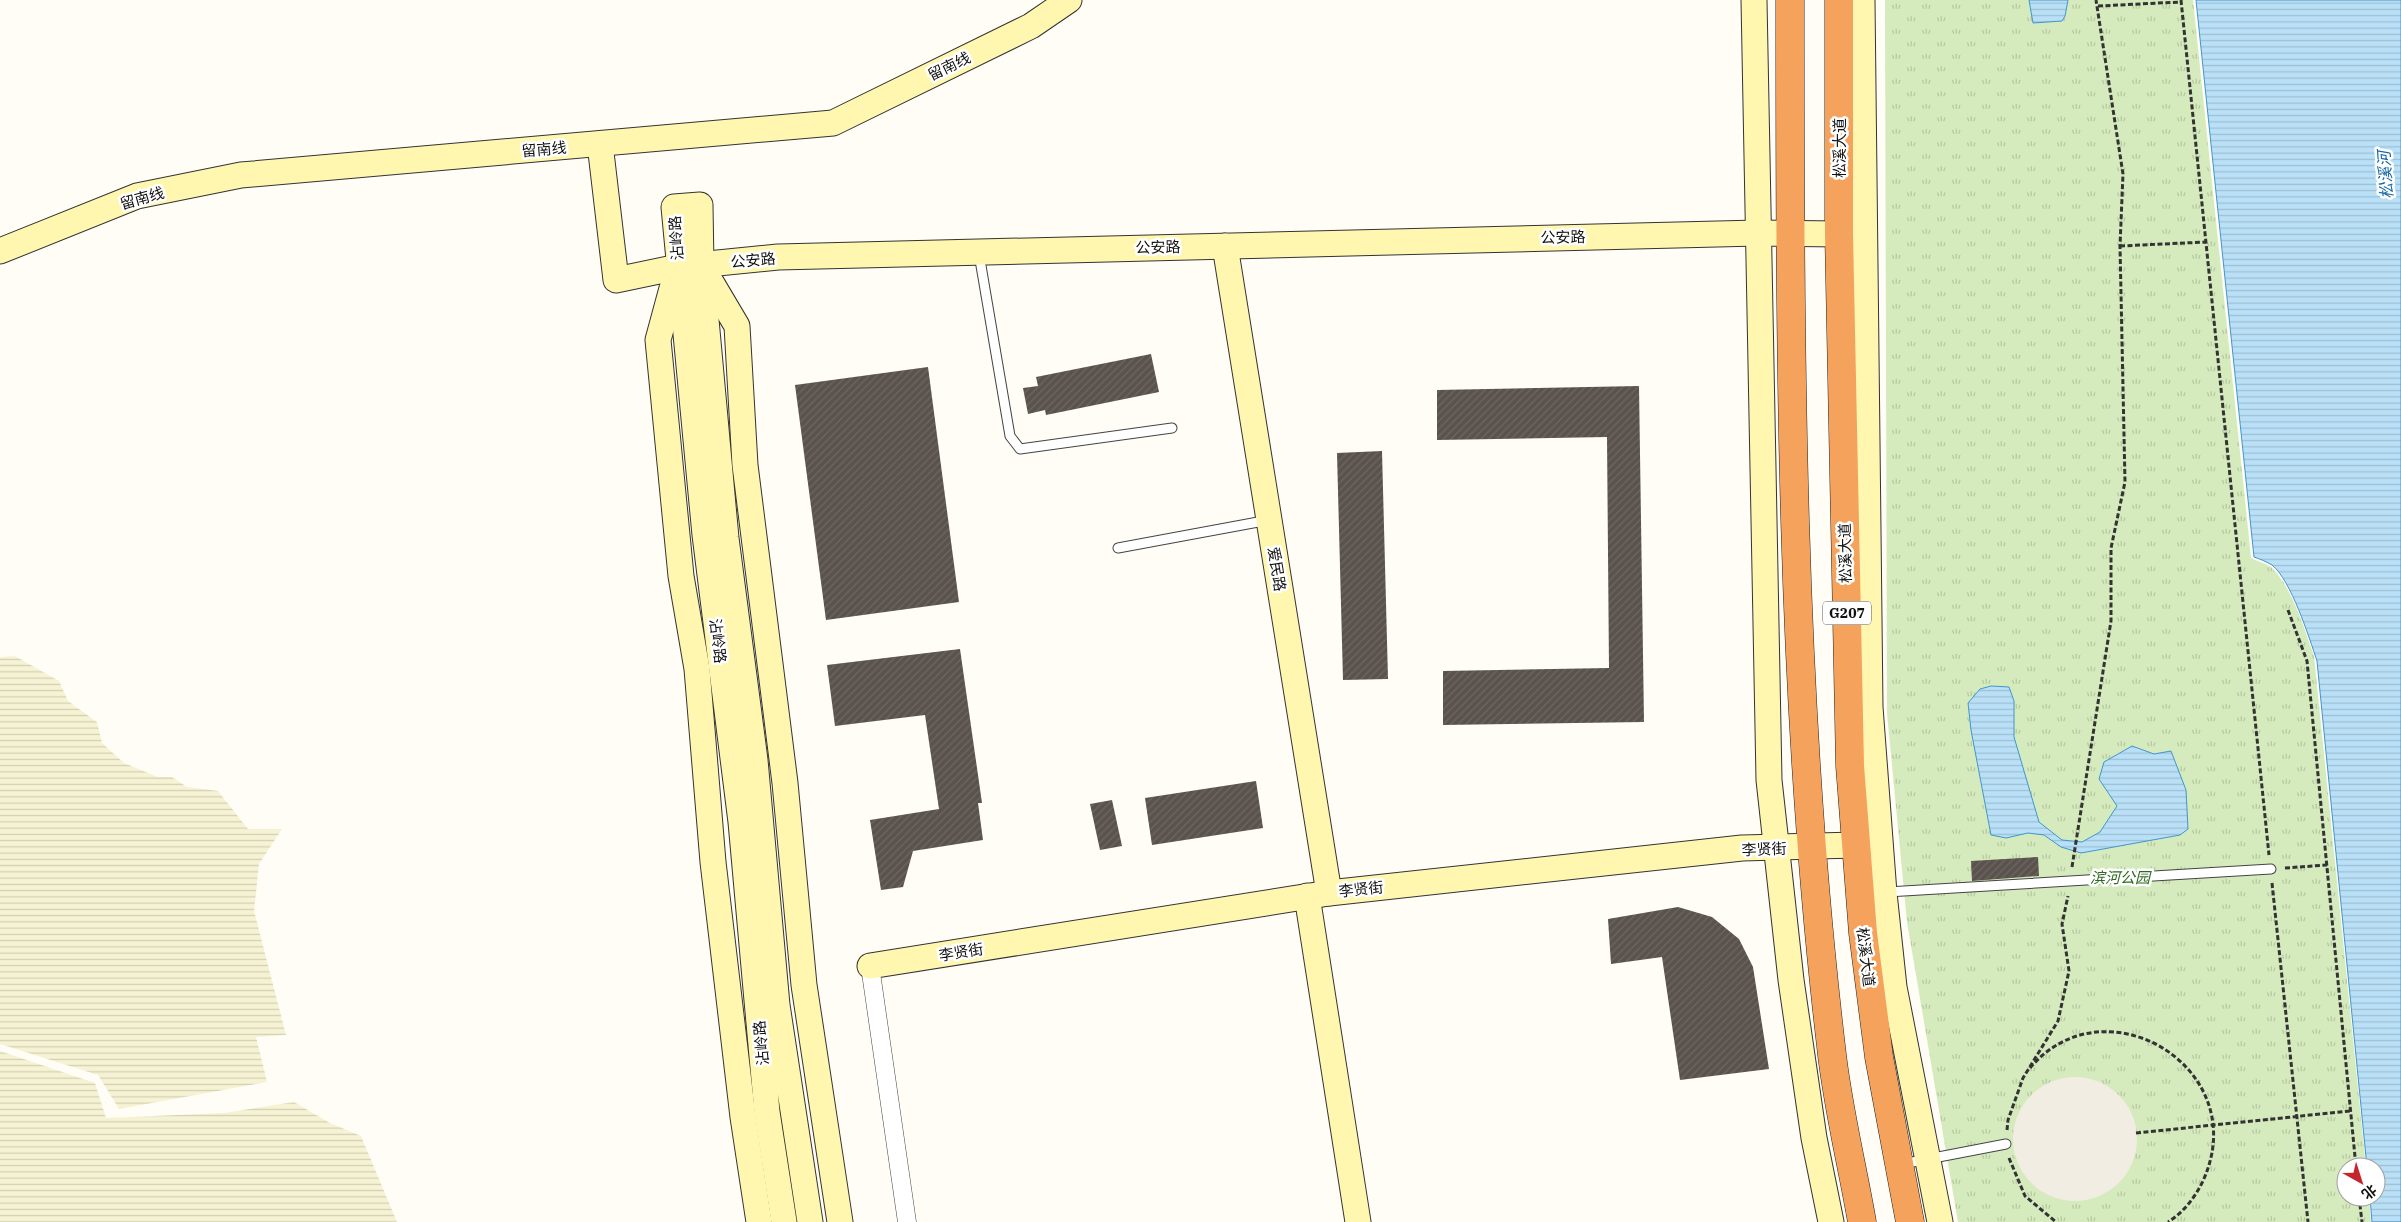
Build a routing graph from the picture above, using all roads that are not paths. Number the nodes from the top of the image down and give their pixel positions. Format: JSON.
{"nodes":[{"id":1,"x":1069,"y":0,"type":"edge"},
{"id":2,"x":1754,"y":0,"type":"edge"},
{"id":3,"x":1790,"y":0,"type":"edge"},
{"id":4,"x":1839,"y":0,"type":"edge"},
{"id":5,"x":1862,"y":0,"type":"edge"},
{"id":6,"x":600,"y":144,"type":"junction"},
{"id":7,"x":1758,"y":233,"type":"junction"},
{"id":8,"x":1790,"y":233,"type":"junction"},
{"id":9,"x":1839,"y":234,"type":"junction"},
{"id":10,"x":1225,"y":246,"type":"junction"},
{"id":11,"x":0,"y":251,"type":"edge"},
{"id":12,"x":978,"y":252,"type":"junction"},
{"id":13,"x":690,"y":266,"type":"junction"},
{"id":14,"x":1172,"y":428,"type":"dead end"},
{"id":15,"x":1269,"y":520,"type":"junction"},
{"id":16,"x":1118,"y":548,"type":"dead end"},
{"id":17,"x":1856,"y":846,"type":"junction"},
{"id":18,"x":1775,"y":848,"type":"junction"},
{"id":19,"x":1811,"y":848,"type":"junction"},
{"id":20,"x":2271,"y":869,"type":"road end"},
{"id":21,"x":1884,"y":892,"type":"junction"},
{"id":22,"x":1318,"y":894,"type":"junction"},
{"id":23,"x":870,"y":966,"type":"joint"},
{"id":24,"x":2006,"y":1144,"type":"road end"},
{"id":25,"x":1926,"y":1160,"type":"junction"},
{"id":26,"x":1899,"y":1165,"type":"junction"},
{"id":27,"x":759,"y":1222,"type":"edge"},
{"id":28,"x":784,"y":1222,"type":"edge"},
{"id":29,"x":810,"y":1222,"type":"edge"},
{"id":30,"x":840,"y":1222,"type":"edge"},
{"id":31,"x":907,"y":1222,"type":"edge"},
{"id":32,"x":1358,"y":1222,"type":"edge"},
{"id":33,"x":1831,"y":1222,"type":"edge"},
{"id":34,"x":1862,"y":1222,"type":"edge"},
{"id":35,"x":1910,"y":1222,"type":"edge"},
{"id":36,"x":1940,"y":1222,"type":"edge"}],
"edges":[{"from":1,"to":6,"type":"street","name":"留南线"},
{"from":2,"to":7,"type":"street"},
{"from":3,"to":8,"type":"highway"},
{"from":4,"to":9,"type":"highway","name":"松溪大道","number":"G207"},
{"from":5,"to":21,"type":"street"},
{"from":6,"to":11,"type":"street","name":"留南线"},
{"from":6,"to":13,"type":"street","name":"公安路"},
{"from":7,"to":8,"type":"street","name":"公安路"},
{"from":7,"to":10,"type":"street","name":"公安路"},
{"from":7,"to":18,"type":"street"},
{"from":8,"to":9,"type":"street","name":"公安路"},
{"from":8,"to":19,"type":"highway"},
{"from":9,"to":17,"type":"highway","name":"松溪大道","number":"G207"},
{"from":10,"to":12,"type":"street","name":"公安路"},
{"from":10,"to":15,"type":"street","name":"爱民路"},
{"from":12,"to":13,"type":"street","name":"公安路"},
{"from":12,"to":14,"type":"lane"},
{"from":13,"to":27,"type":"street"},
{"from":13,"to":28,"type":"street","name":"沾岭路"},
{"from":13,"to":29,"type":"street","name":"沾岭路"},
{"from":13,"to":30,"type":"street"},
{"from":15,"to":16,"type":"lane"},
{"from":15,"to":22,"type":"street","name":"爱民路"},
{"from":17,"to":19,"type":"street","name":"李贤街"},
{"from":17,"to":26,"type":"highway","name":"松溪大道","number":"G207"},
{"from":18,"to":19,"type":"street","name":"李贤街"},
{"from":18,"to":22,"type":"street","name":"李贤街"},
{"from":18,"to":33,"type":"street"},
{"from":19,"to":34,"type":"highway"},
{"from":20,"to":21,"type":"lane"},
{"from":21,"to":25,"type":"street"},
{"from":22,"to":23,"type":"street","name":"李贤街"},
{"from":22,"to":32,"type":"street","name":"爱民路"},
{"from":23,"to":31,"type":"street"},
{"from":24,"to":25,"type":"lane"},
{"from":25,"to":26,"type":"lane"},
{"from":25,"to":36,"type":"street"},
{"from":26,"to":35,"type":"highway","name":"松溪大道","number":"G207"}]}
